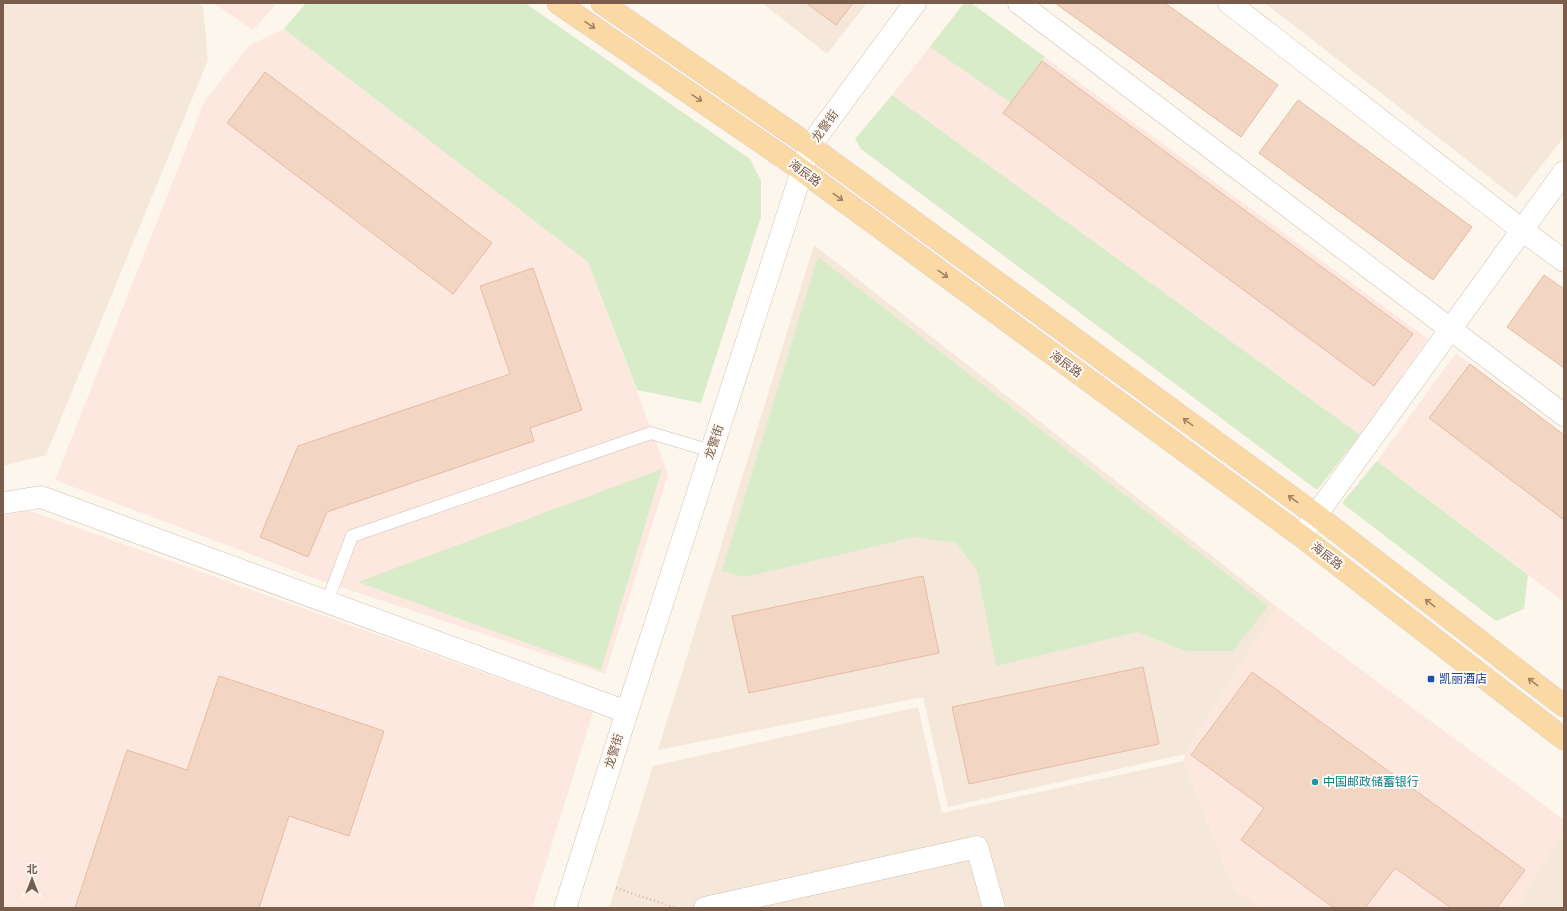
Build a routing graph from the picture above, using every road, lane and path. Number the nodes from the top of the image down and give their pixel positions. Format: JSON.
{"nodes":[{"id":1,"x":558,"y":3,"type":"edge"},
{"id":2,"x":602,"y":3,"type":"edge"},
{"id":3,"x":915,"y":3,"type":"edge"},
{"id":4,"x":1019,"y":3,"type":"edge"},
{"id":5,"x":1229,"y":3,"type":"edge"},
{"id":6,"x":810,"y":146,"type":"junction"},
{"id":7,"x":802,"y":171,"type":"junction"},
{"id":8,"x":1564,"y":172,"type":"edge"},
{"id":9,"x":1522,"y":230,"type":"junction"},
{"id":10,"x":1564,"y":261,"type":"edge"},
{"id":11,"x":1451,"y":329,"type":"junction"},
{"id":12,"x":1564,"y":415,"type":"edge"},
{"id":13,"x":711,"y":451,"type":"junction"},
{"id":14,"x":3,"y":503,"type":"edge"},
{"id":15,"x":1316,"y":515,"type":"junction"},
{"id":16,"x":1301,"y":536,"type":"junction"},
{"id":17,"x":327,"y":602,"type":"junction"},
{"id":18,"x":1564,"y":706,"type":"edge"},
{"id":19,"x":627,"y":712,"type":"junction"},
{"id":20,"x":1564,"y":739,"type":"edge"},
{"id":21,"x":616,"y":888,"type":"dead end"},
{"id":22,"x":565,"y":908,"type":"edge"},
{"id":23,"x":676,"y":908,"type":"edge"},
{"id":24,"x":705,"y":908,"type":"edge"},
{"id":25,"x":994,"y":908,"type":"edge"}],
"edges":[{"from":1,"to":7,"type":"main road","name":"海辰路","one_way":true},
{"from":2,"to":6,"type":"main road","name":"海辰路"},
{"from":3,"to":6,"type":"street","name":"龙警街"},
{"from":4,"to":11,"type":"street"},
{"from":5,"to":9,"type":"street"},
{"from":6,"to":7,"type":"street","name":"龙警街"},
{"from":15,"to":6,"type":"main road","name":"海辰路","one_way":true},
{"from":7,"to":13,"type":"street","name":"龙警街"},
{"from":7,"to":16,"type":"main road","name":"海辰路","one_way":true},
{"from":8,"to":9,"type":"street"},
{"from":9,"to":10,"type":"street"},
{"from":9,"to":11,"type":"street"},
{"from":11,"to":12,"type":"street"},
{"from":11,"to":15,"type":"street"},
{"from":13,"to":17,"type":"lane"},
{"from":13,"to":19,"type":"street","name":"龙警街"},
{"from":14,"to":17,"type":"street"},
{"from":15,"to":16,"type":"street"},
{"from":18,"to":15,"type":"main road","name":"海辰路","one_way":true},
{"from":16,"to":20,"type":"main road","name":"海辰路"},
{"from":17,"to":19,"type":"street"},
{"from":19,"to":22,"type":"street","name":"龙警街"},
{"from":21,"to":23,"type":"path"},
{"from":24,"to":25,"type":"street"}]}
